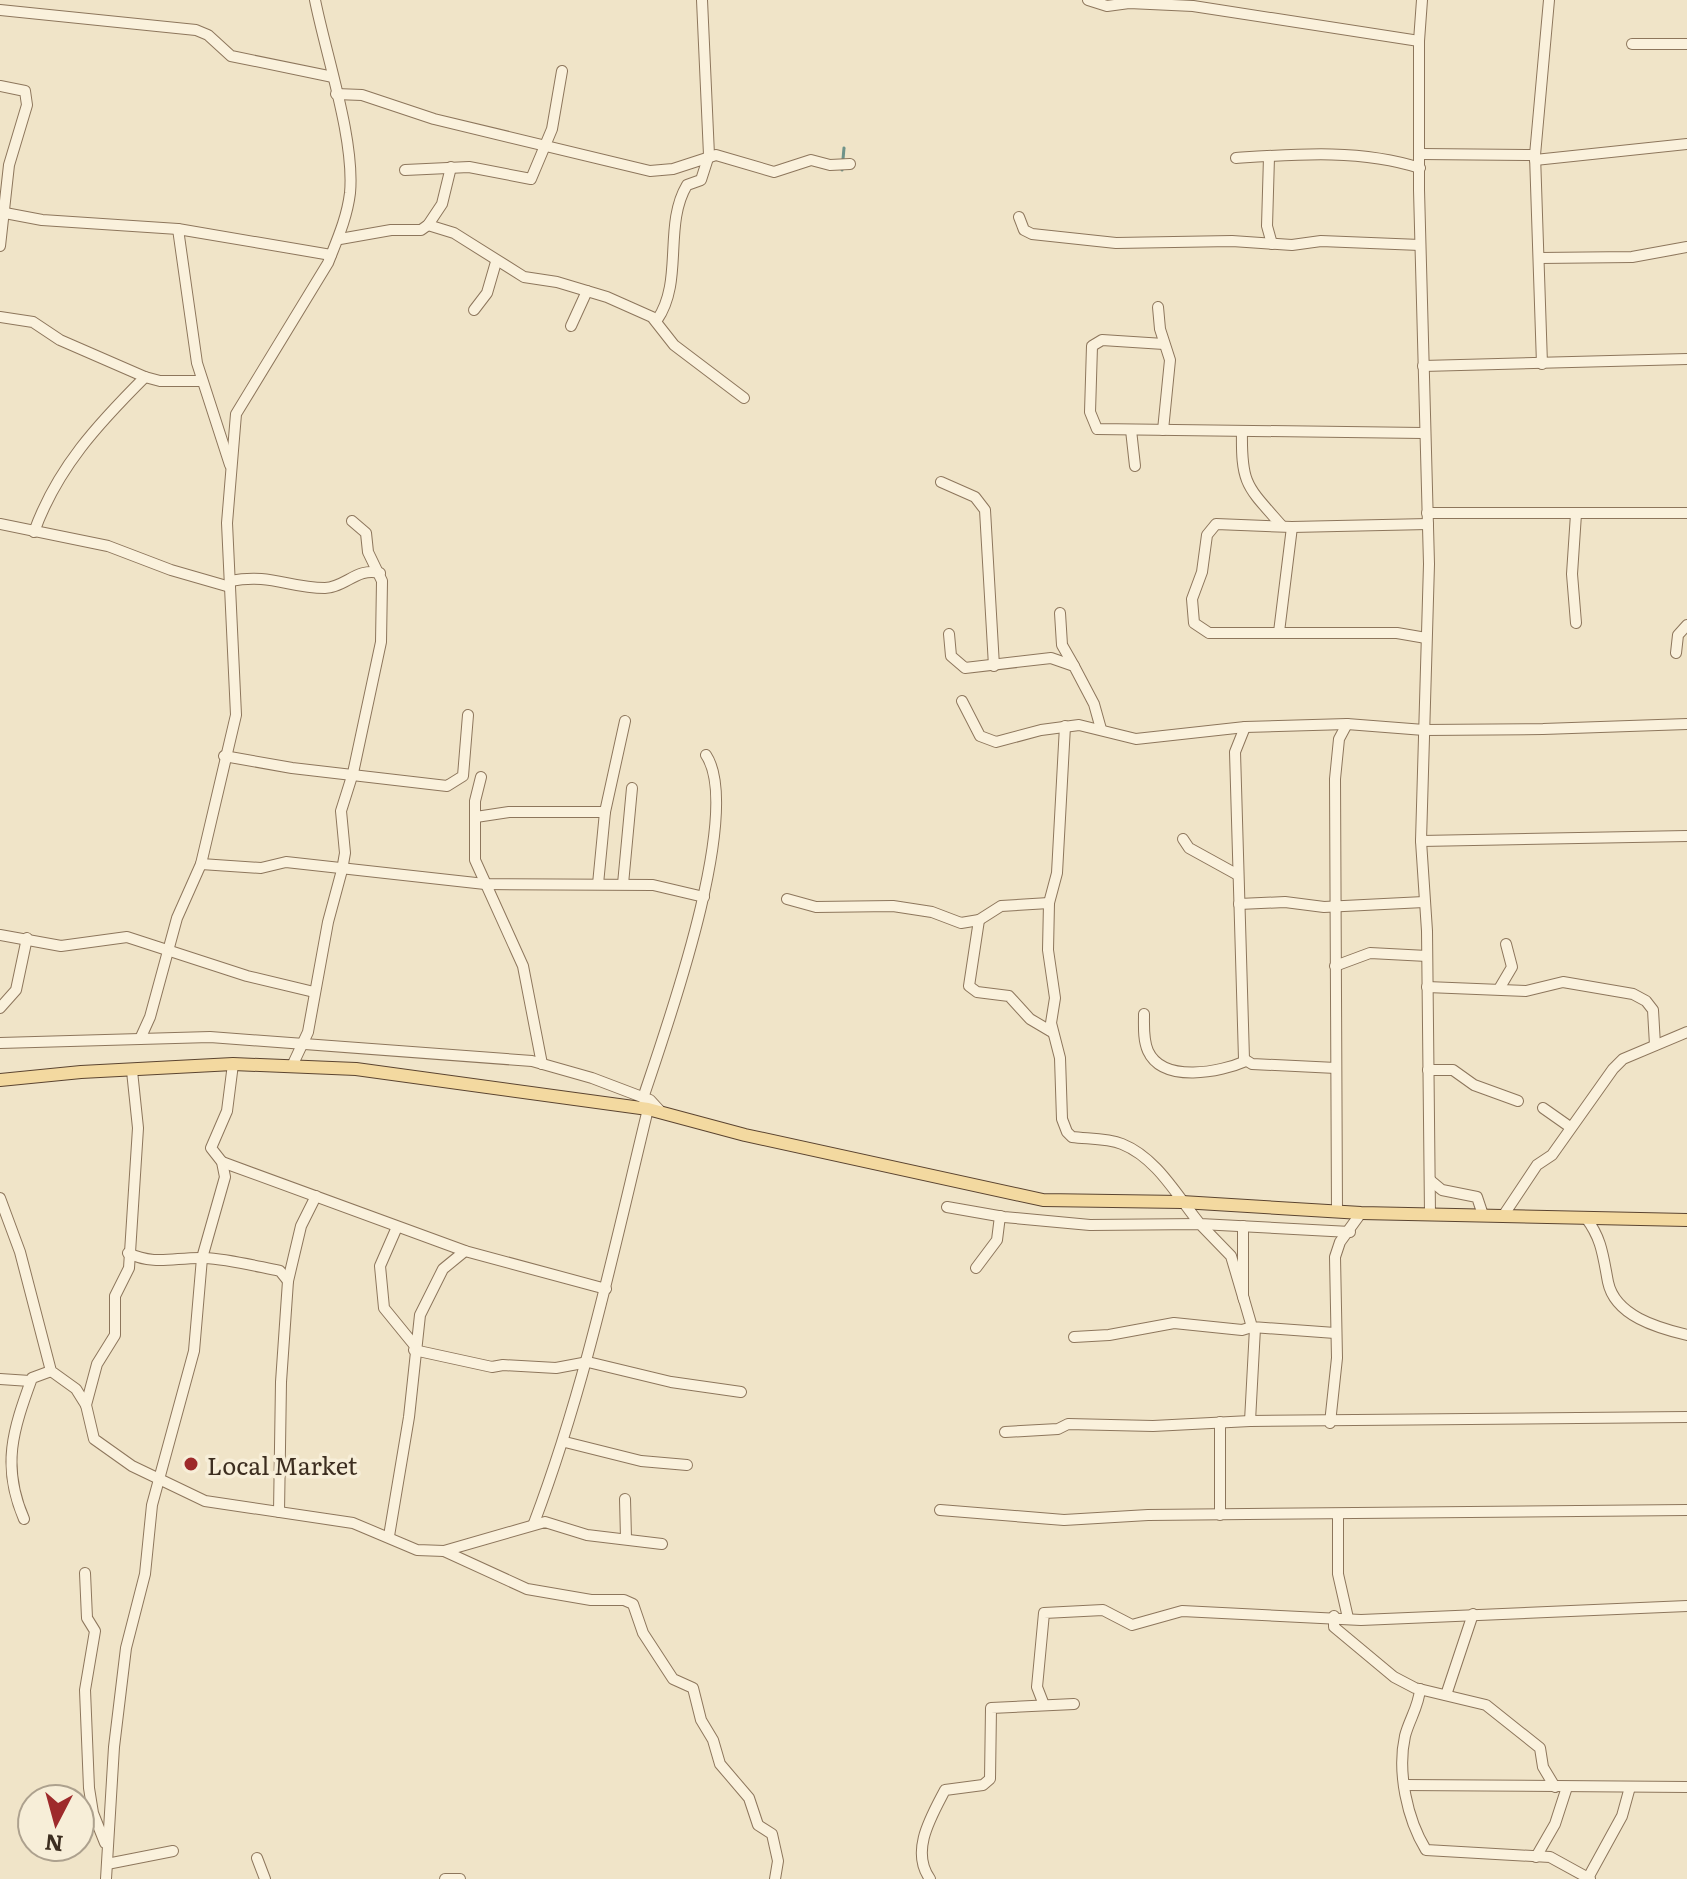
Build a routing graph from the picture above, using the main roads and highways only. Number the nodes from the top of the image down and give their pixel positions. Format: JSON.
{"nodes":[{"id":1,"x":0,"y":1080,"type":"edge"},
{"id":2,"x":1687,"y":1220,"type":"edge"}],
"edges":[{"from":1,"to":2,"type":"main road"}]}
